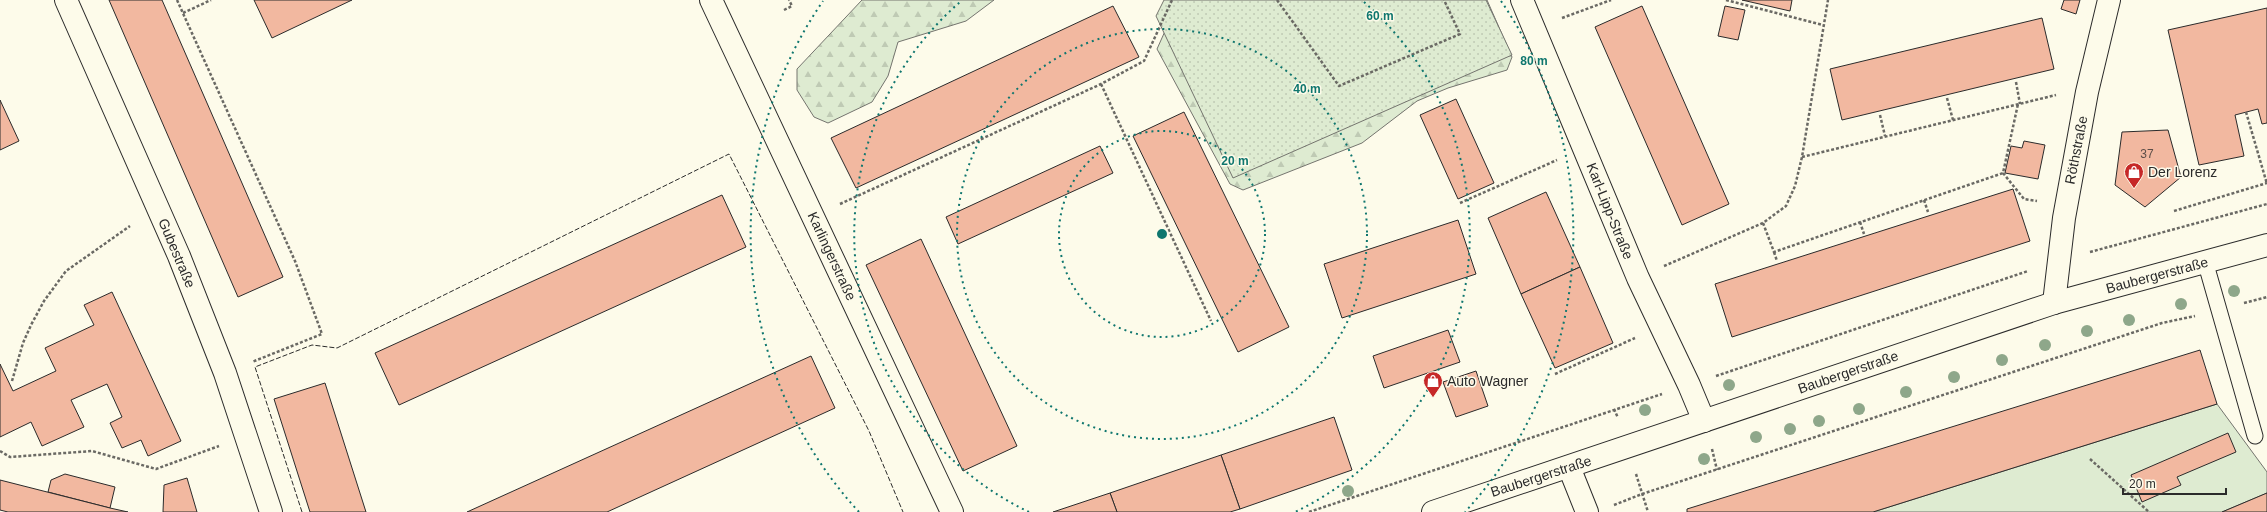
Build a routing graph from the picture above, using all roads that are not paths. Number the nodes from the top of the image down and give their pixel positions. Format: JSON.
{"nodes":[{"id":1,"x":66,"y":0,"type":"edge"},
{"id":2,"x":711,"y":0,"type":"edge"},
{"id":3,"x":1522,"y":0,"type":"edge"},
{"id":4,"x":2109,"y":0,"type":"edge"},
{"id":5,"x":2267,"y":245,"type":"edge"},
{"id":6,"x":2205,"y":261,"type":"junction"},
{"id":7,"x":2054,"y":303,"type":"junction"},
{"id":8,"x":1704,"y":421,"type":"junction"},
{"id":9,"x":2255,"y":436,"type":"dead end"},
{"id":10,"x":1569,"y":467,"type":"junction"},
{"id":11,"x":271,"y":512,"type":"edge"},
{"id":12,"x":952,"y":512,"type":"edge"},
{"id":13,"x":1432,"y":512,"type":"edge"},
{"id":14,"x":1587,"y":512,"type":"edge"}],
"edges":[{"from":1,"to":11,"type":"street","name":"Gubestraße"},
{"from":2,"to":12,"type":"street","name":"Karlingerstraße"},
{"from":3,"to":8,"type":"street","name":"Karl-Lipp-Straße"},
{"from":4,"to":7,"type":"street","name":"Röthstraße"},
{"from":5,"to":6,"type":"street","name":"Baubergerstraße"},
{"from":6,"to":7,"type":"street","name":"Baubergerstraße"},
{"from":6,"to":9,"type":"lane"},
{"from":7,"to":8,"type":"street","name":"Baubergerstraße"},
{"from":8,"to":10,"type":"street","name":"Baubergerstraße"},
{"from":10,"to":13,"type":"street","name":"Baubergerstraße"},
{"from":10,"to":14,"type":"street"}]}
